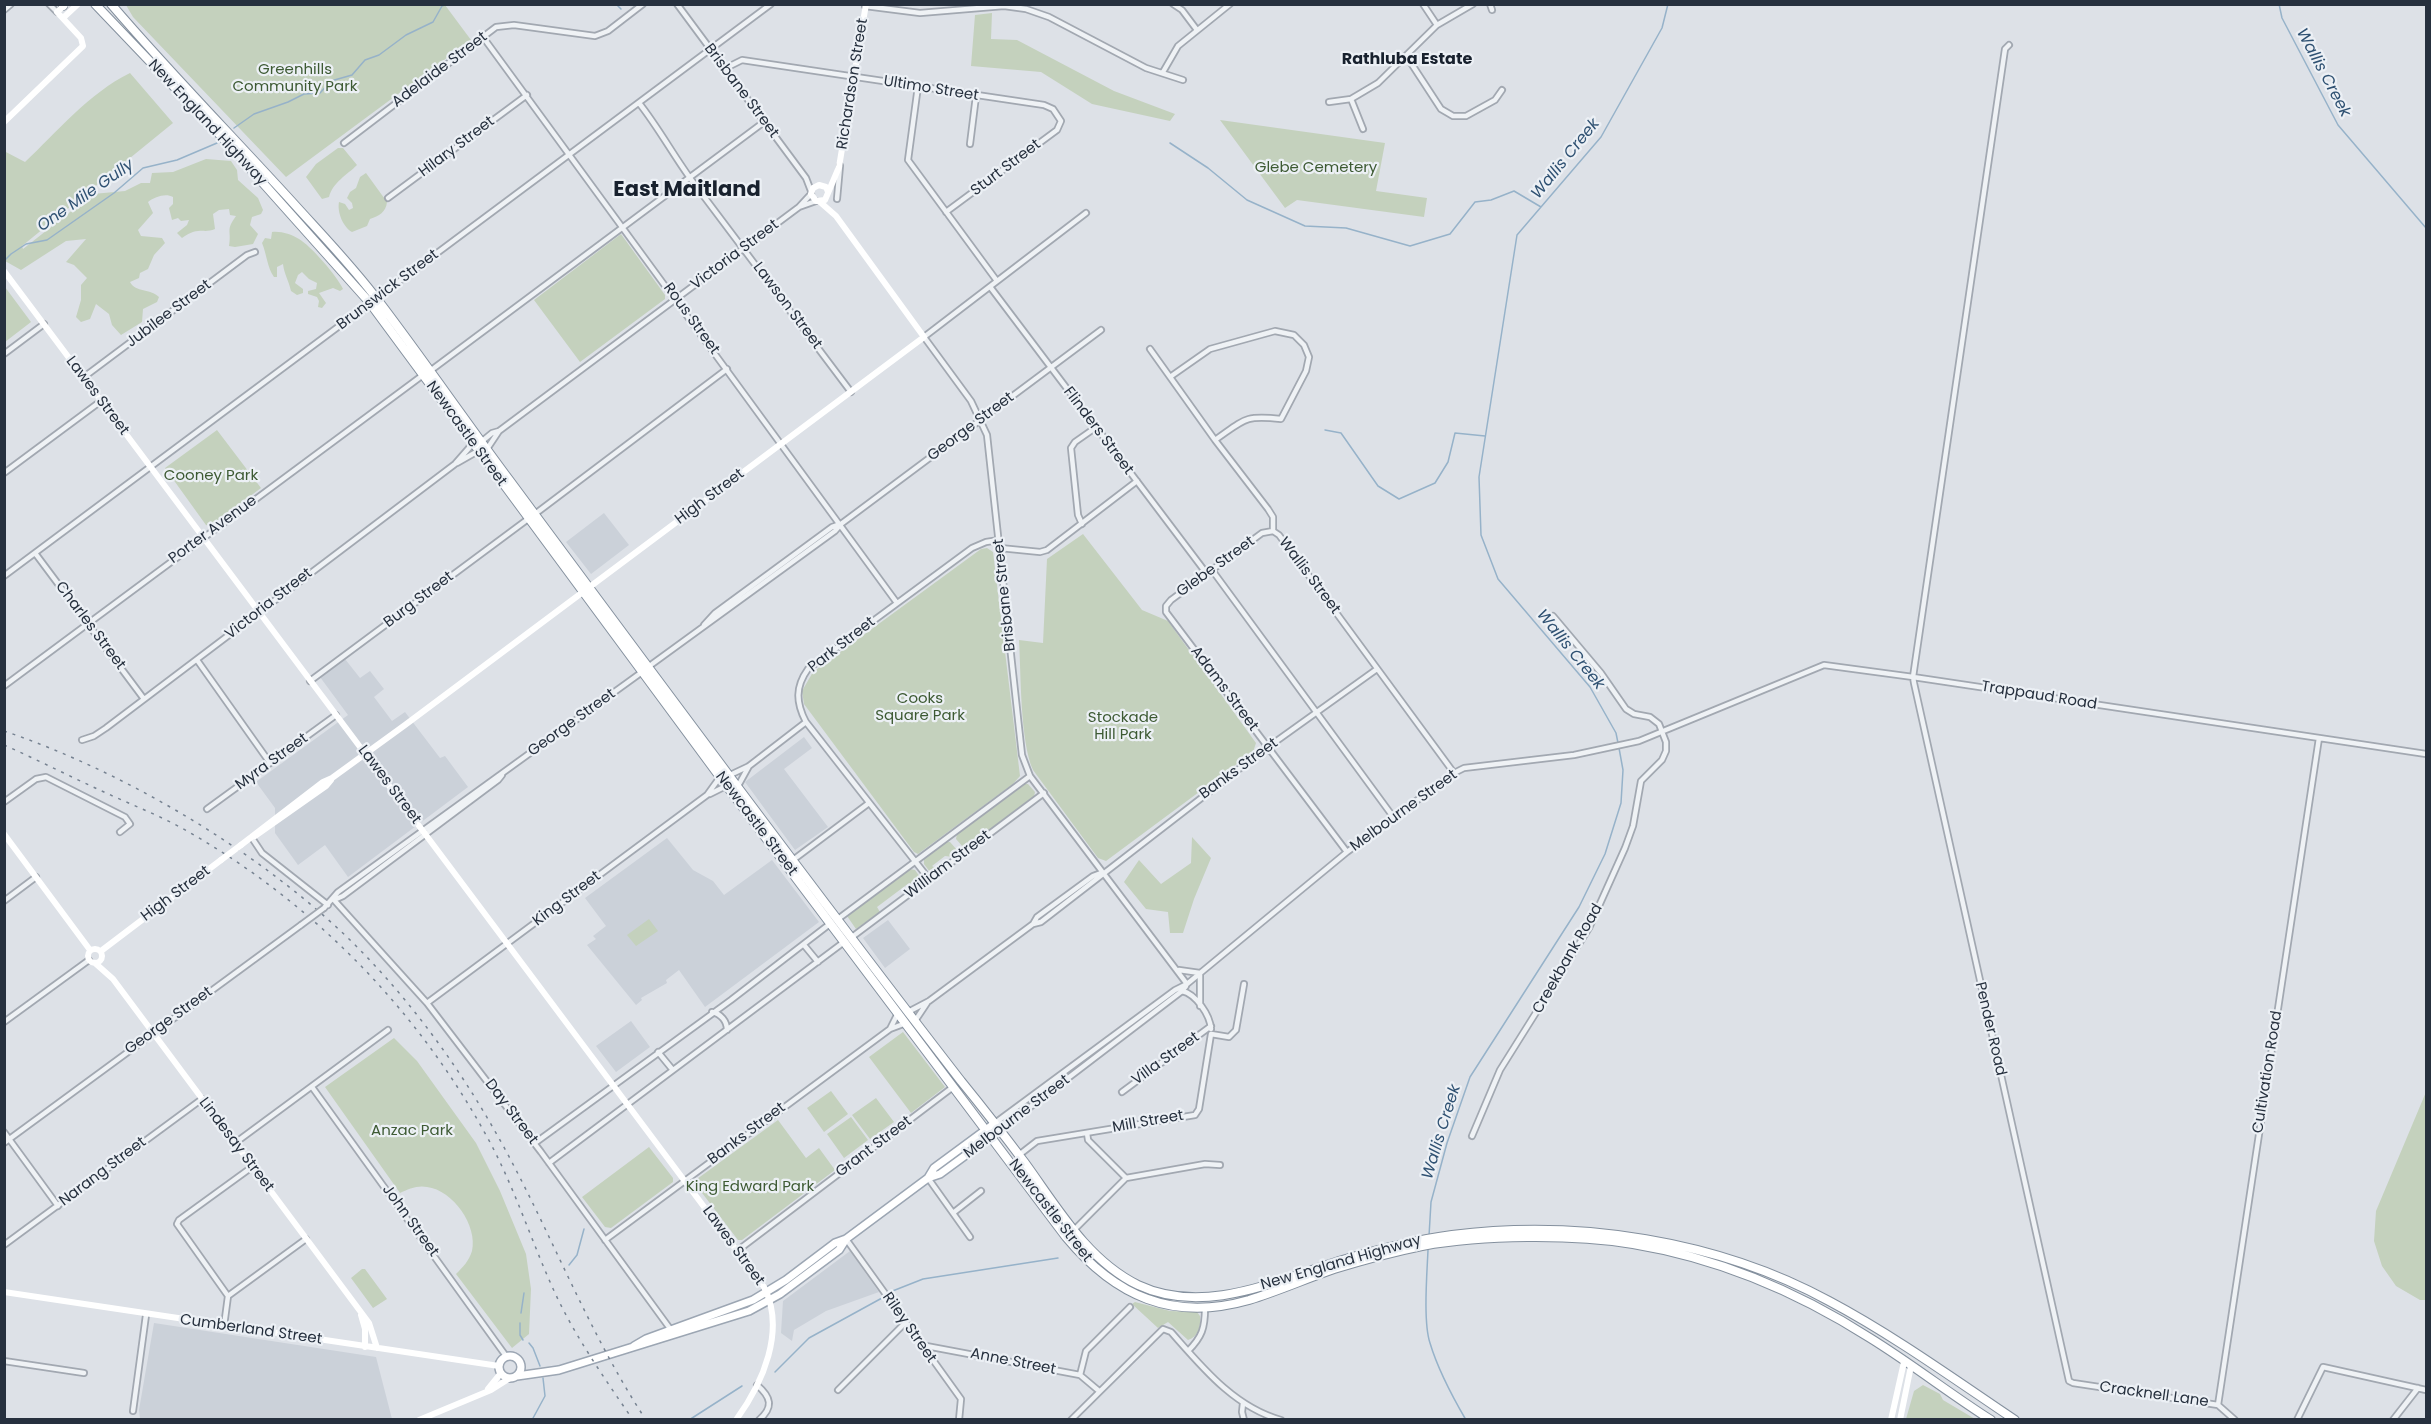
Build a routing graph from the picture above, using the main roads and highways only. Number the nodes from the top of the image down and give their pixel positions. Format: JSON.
{"nodes":[{"id":1,"x":78,"y":4,"type":"edge"},
{"id":2,"x":95,"y":4,"type":"edge"},
{"id":3,"x":111,"y":4,"type":"edge"},
{"id":4,"x":119,"y":4,"type":"edge"},
{"id":5,"x":865,"y":5,"type":"edge"},
{"id":6,"x":62,"y":7,"type":"edge"},
{"id":7,"x":63,"y":18,"type":"junction"},
{"id":8,"x":124,"y":19,"type":"junction"},
{"id":9,"x":4,"y":122,"type":"edge"},
{"id":10,"x":834,"y":177,"type":"junction"},
{"id":11,"x":819,"y":185,"type":"junction"},
{"id":12,"x":828,"y":194,"type":"junction"},
{"id":13,"x":818,"y":201,"type":"junction"},
{"id":14,"x":836,"y":216,"type":"junction"},
{"id":15,"x":320,"y":240,"type":"junction"},
{"id":16,"x":5,"y":271,"type":"edge"},
{"id":17,"x":924,"y":337,"type":"joint"},
{"id":18,"x":473,"y":438,"type":"junction"},
{"id":19,"x":481,"y":442,"type":"junction"},
{"id":20,"x":483,"y":451,"type":"junction"},
{"id":21,"x":486,"y":461,"type":"junction"},
{"id":22,"x":531,"y":517,"type":"junction"},
{"id":23,"x":586,"y":590,"type":"junction"},
{"id":24,"x":645,"y":669,"type":"junction"},
{"id":25,"x":365,"y":754,"type":"junction"},
{"id":26,"x":718,"y":760,"type":"junction"},
{"id":27,"x":730,"y":775,"type":"junction"},
{"id":28,"x":726,"y":786,"type":"junction"},
{"id":29,"x":738,"y":800,"type":"junction"},
{"id":30,"x":4,"y":834,"type":"edge"},
{"id":31,"x":835,"y":921,"type":"junction"},
{"id":32,"x":848,"y":939,"type":"junction"},
{"id":33,"x":90,"y":950,"type":"junction"},
{"id":34,"x":102,"y":954,"type":"junction"},
{"id":35,"x":92,"y":962,"type":"junction"},
{"id":36,"x":113,"y":979,"type":"junction"},
{"id":37,"x":908,"y":1012,"type":"junction"},
{"id":38,"x":906,"y":1023,"type":"junction"},
{"id":39,"x":997,"y":1127,"type":"junction"},
{"id":40,"x":989,"y":1133,"type":"junction"},
{"id":41,"x":1074,"y":1230,"type":"junction"},
{"id":42,"x":1066,"y":1237,"type":"junction"},
{"id":43,"x":846,"y":1239,"type":"junction"},
{"id":44,"x":1444,"y":1239,"type":"junction"},
{"id":45,"x":1406,"y":1246,"type":"junction"},
{"id":46,"x":4,"y":1292,"type":"edge"},
{"id":47,"x":767,"y":1293,"type":"junction"},
{"id":48,"x":1205,"y":1298,"type":"junction"},
{"id":49,"x":770,"y":1300,"type":"junction"},
{"id":50,"x":1205,"y":1308,"type":"junction"},
{"id":51,"x":360,"y":1312,"type":"junction"},
{"id":52,"x":672,"y":1332,"type":"junction"},
{"id":53,"x":365,"y":1347,"type":"junction"},
{"id":54,"x":377,"y":1348,"type":"junction"},
{"id":55,"x":1910,"y":1351,"type":"junction"},
{"id":56,"x":1918,"y":1356,"type":"junction"},
{"id":57,"x":520,"y":1360,"type":"junction"},
{"id":58,"x":1908,"y":1364,"type":"junction"},
{"id":59,"x":500,"y":1370,"type":"junction"},
{"id":60,"x":536,"y":1372,"type":"junction"},
{"id":61,"x":513,"y":1377,"type":"junction"},
{"id":62,"x":483,"y":1393,"type":"junction"},
{"id":63,"x":419,"y":1419,"type":"edge"},
{"id":64,"x":736,"y":1419,"type":"edge"},
{"id":65,"x":1891,"y":1419,"type":"edge"},
{"id":66,"x":1900,"y":1419,"type":"edge"},
{"id":67,"x":1992,"y":1419,"type":"edge"},
{"id":68,"x":2015,"y":1419,"type":"edge"}],
"edges":[{"from":1,"to":7,"type":"main road"},
{"from":2,"to":15,"type":"highway","name":"New England Highway"},
{"from":3,"to":8,"type":"highway","name":"New England Highway"},
{"from":4,"to":8,"type":"highway"},
{"from":5,"to":10,"type":"main road","name":"Richardson Street"},
{"from":6,"to":7,"type":"main road"},
{"from":7,"to":9,"type":"main road"},
{"from":8,"to":15,"type":"highway","name":"New England Highway"},
{"from":10,"to":11,"type":"main road"},
{"from":10,"to":12,"type":"main road","name":"Richardson Street"},
{"from":11,"to":12,"type":"main road"},
{"from":11,"to":13,"type":"main road","name":"Brisbane Street"},
{"from":12,"to":13,"type":"main road"},
{"from":12,"to":14,"type":"main road","name":"Brisbane Street"},
{"from":13,"to":14,"type":"main road","name":"Brisbane Street"},
{"from":14,"to":17,"type":"main road","name":"Brisbane Street"},
{"from":15,"to":18,"type":"highway","name":"Newcastle Street"},
{"from":16,"to":25,"type":"main road","name":"Lawes Street"},
{"from":17,"to":23,"type":"main road","name":"High Street"},
{"from":18,"to":19,"type":"highway","name":"Newcastle Street"},
{"from":18,"to":20,"type":"highway"},
{"from":19,"to":20,"type":"highway","name":"Newcastle Street"},
{"from":19,"to":21,"type":"highway"},
{"from":20,"to":21,"type":"highway","name":"Newcastle Street"},
{"from":20,"to":22,"type":"highway","name":"Newcastle Street"},
{"from":21,"to":22,"type":"highway","name":"Newcastle Street"},
{"from":22,"to":23,"type":"highway","name":"Newcastle Street"},
{"from":23,"to":24,"type":"highway","name":"Newcastle Street"},
{"from":23,"to":25,"type":"main road","name":"High Street"},
{"from":24,"to":26,"type":"highway","name":"Newcastle Street"},
{"from":24,"to":28,"type":"highway","name":"Newcastle Street"},
{"from":25,"to":34,"type":"main road","name":"High Street","bridge":true},
{"from":25,"to":47,"type":"main road","name":"Lawes Street"},
{"from":26,"to":27,"type":"highway","name":"Newcastle Street"},
{"from":26,"to":28,"type":"highway"},
{"from":27,"to":29,"type":"highway"},
{"from":27,"to":31,"type":"highway","name":"Newcastle Street"},
{"from":28,"to":29,"type":"highway","name":"Newcastle Street"},
{"from":29,"to":31,"type":"highway","name":"Newcastle Street"},
{"from":30,"to":33,"type":"main road"},
{"from":31,"to":32,"type":"highway","name":"Newcastle Street"},
{"from":32,"to":37,"type":"highway","name":"Newcastle Street"},
{"from":32,"to":38,"type":"highway","name":"Newcastle Street"},
{"from":33,"to":34,"type":"main road"},
{"from":33,"to":35,"type":"main road"},
{"from":34,"to":35,"type":"main road"},
{"from":34,"to":36,"type":"main road","name":"Lindesay Street"},
{"from":35,"to":36,"type":"main road","name":"Lindesay Street"},
{"from":36,"to":51,"type":"main road","name":"Lindesay Street"},
{"from":37,"to":38,"type":"highway"},
{"from":37,"to":39,"type":"highway","name":"Newcastle Street"},
{"from":38,"to":40,"type":"highway","name":"Newcastle Street"},
{"from":39,"to":40,"type":"main road","name":"Melbourne Street"},
{"from":39,"to":41,"type":"highway","name":"Newcastle Street"},
{"from":40,"to":42,"type":"highway","name":"Newcastle Street"},
{"from":40,"to":43,"type":"main road","name":"Melbourne Street"},
{"from":41,"to":42,"type":"highway"},
{"from":41,"to":48,"type":"highway","name":"Newcastle Street"},
{"from":42,"to":50,"type":"highway","name":"Newcastle Street"},
{"from":43,"to":47,"type":"main road","name":"Melbourne Street"},
{"from":43,"to":49,"type":"main road","name":"Melbourne Street"},
{"from":44,"to":45,"type":"highway","name":"New England Highway"},
{"from":44,"to":55,"type":"highway","name":"New England Highway"},
{"from":44,"to":58,"type":"highway","name":"New England Highway"},
{"from":45,"to":48,"type":"highway","name":"New England Highway"},
{"from":45,"to":50,"type":"highway","name":"New England Highway"},
{"from":46,"to":53,"type":"main road","name":"Cumberland Street"},
{"from":47,"to":49,"type":"main road","name":"Lawes Street"},
{"from":47,"to":52,"type":"main road","name":"Melbourne Street"},
{"from":48,"to":50,"type":"highway"},
{"from":49,"to":52,"type":"main road","name":"Melbourne Street"},
{"from":49,"to":64,"type":"main road","name":"Lawes Street"},
{"from":51,"to":53,"type":"main road","name":"Lindesay Street"},
{"from":51,"to":54,"type":"main road","name":"Lindesay Street"},
{"from":52,"to":60,"type":"main road","name":"Melbourne Street"},
{"from":53,"to":54,"type":"main road","name":"Cumberland Street"},
{"from":54,"to":59,"type":"main road","name":"Cumberland Street"},
{"from":55,"to":56,"type":"highway","name":"New England Highway"},
{"from":55,"to":58,"type":"highway"},
{"from":56,"to":58,"type":"highway"},
{"from":56,"to":68,"type":"highway","name":"New England Highway"},
{"from":57,"to":59,"type":"main road"},
{"from":57,"to":60,"type":"main road"},
{"from":57,"to":61,"type":"main road"},
{"from":58,"to":65,"type":"main road"},
{"from":58,"to":66,"type":"main road"},
{"from":58,"to":67,"type":"highway","name":"New England Highway"},
{"from":59,"to":61,"type":"main road"},
{"from":59,"to":62,"type":"main road"},
{"from":60,"to":61,"type":"main road","name":"Melbourne Street"},
{"from":61,"to":62,"type":"main road"},
{"from":62,"to":63,"type":"main road"}]}
